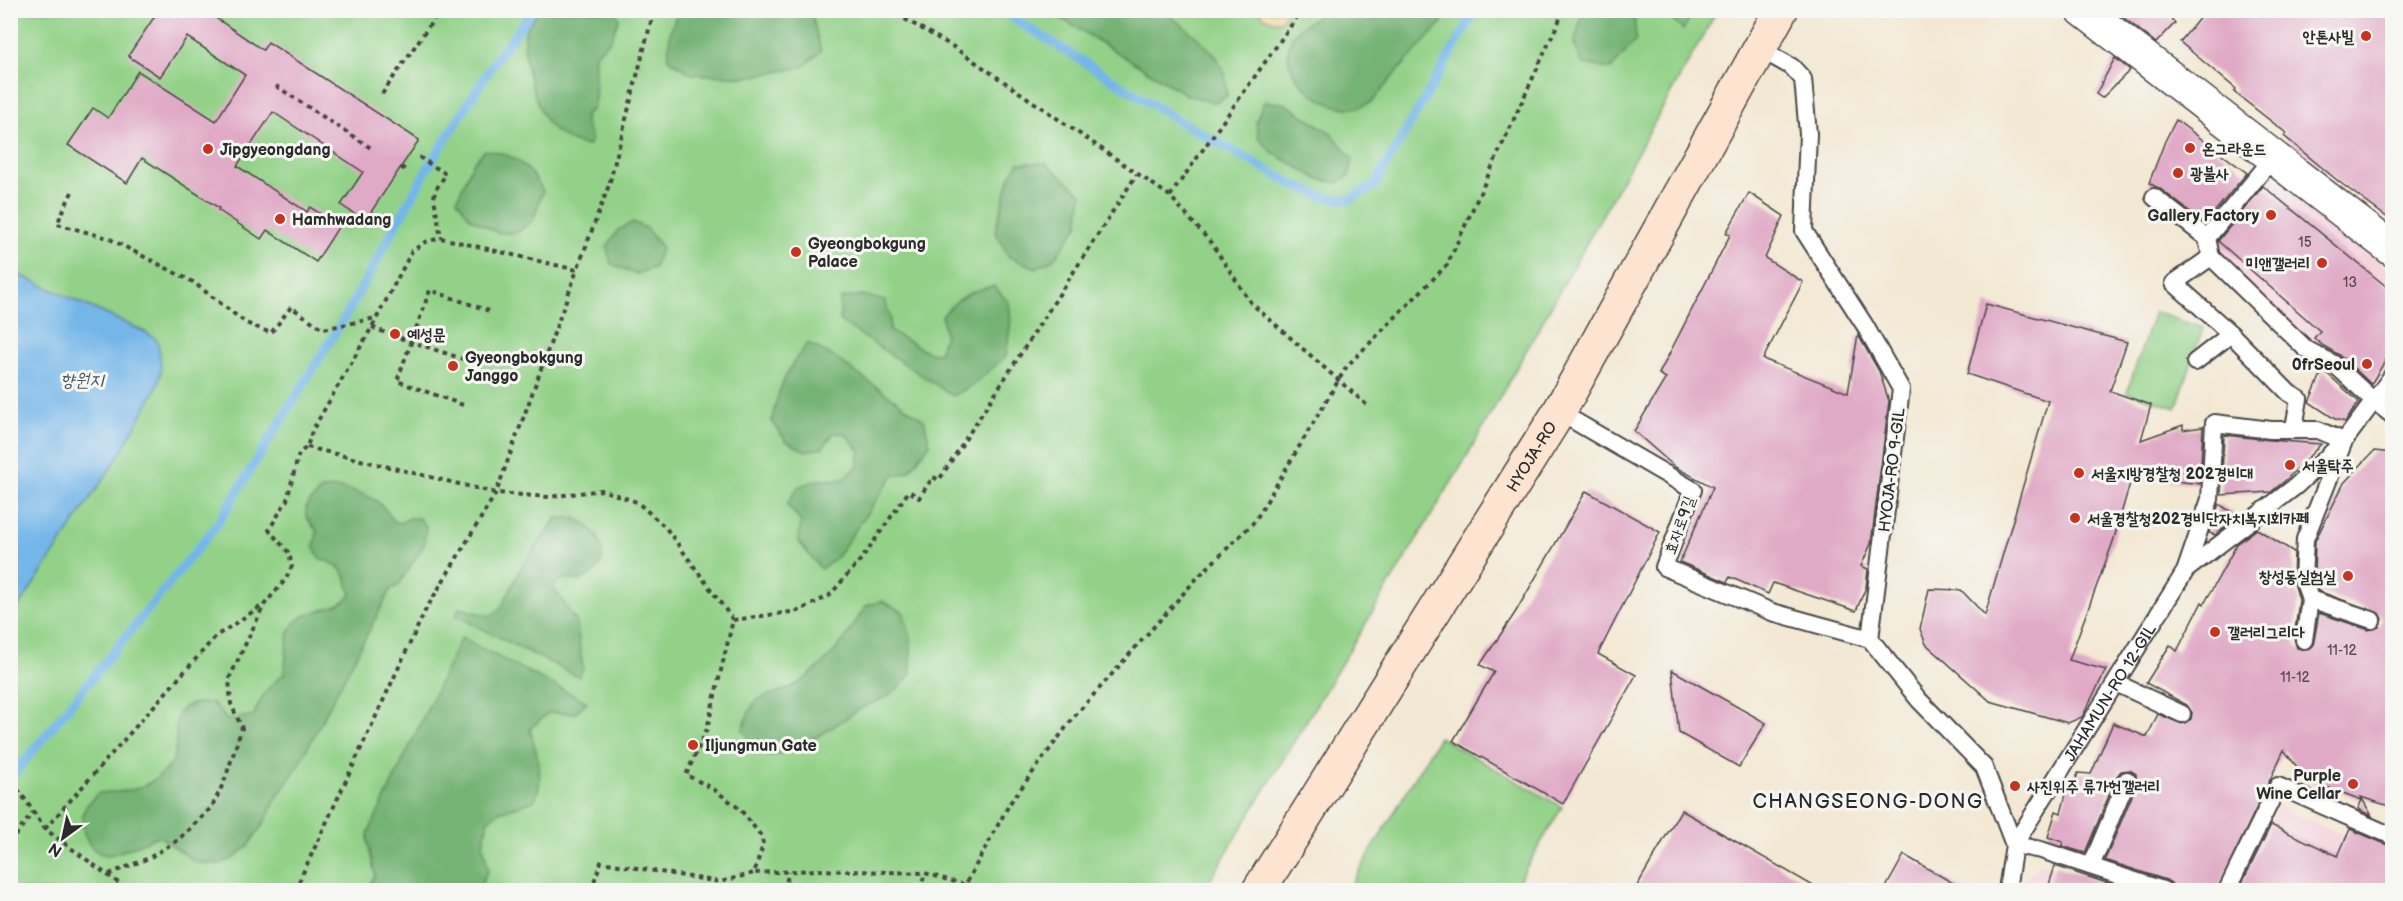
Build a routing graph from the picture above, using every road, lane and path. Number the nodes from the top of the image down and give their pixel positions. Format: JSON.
{"nodes":[{"id":1,"x":440,"y":10,"type":"edge"},
{"id":2,"x":654,"y":10,"type":"edge"},
{"id":3,"x":889,"y":10,"type":"edge"},
{"id":4,"x":1302,"y":10,"type":"edge"},
{"id":5,"x":1564,"y":10,"type":"edge"},
{"id":6,"x":1781,"y":10,"type":"edge"},
{"id":7,"x":2083,"y":10,"type":"edge"},
{"id":8,"x":1760,"y":49,"type":"junction"},
{"id":9,"x":276,"y":86,"type":"dead end"},
{"id":10,"x":382,"y":94,"type":"dead end"},
{"id":11,"x":374,"y":150,"type":"dead end"},
{"id":12,"x":419,"y":157,"type":"dead end"},
{"id":13,"x":2273,"y":158,"type":"junction"},
{"id":14,"x":401,"y":167,"type":"dead end"},
{"id":15,"x":408,"y":172,"type":"dead end"},
{"id":16,"x":1137,"y":174,"type":"junction"},
{"id":17,"x":72,"y":192,"type":"dead end"},
{"id":18,"x":1170,"y":196,"type":"junction"},
{"id":19,"x":2154,"y":197,"type":"dead end"},
{"id":20,"x":441,"y":238,"type":"junction"},
{"id":21,"x":2208,"y":238,"type":"junction"},
{"id":22,"x":2392,"y":249,"type":"edge"},
{"id":23,"x":2211,"y":257,"type":"junction"},
{"id":24,"x":577,"y":270,"type":"junction"},
{"id":25,"x":492,"y":312,"type":"dead end"},
{"id":26,"x":377,"y":318,"type":"junction"},
{"id":27,"x":372,"y":327,"type":"junction"},
{"id":28,"x":388,"y":334,"type":"dead end"},
{"id":29,"x":2231,"y":334,"type":"junction"},
{"id":30,"x":400,"y":338,"type":"dead end"},
{"id":31,"x":411,"y":342,"type":"junction"},
{"id":32,"x":2195,"y":362,"type":"dead end"},
{"id":33,"x":477,"y":364,"type":"dead end"},
{"id":34,"x":2392,"y":376,"type":"edge"},
{"id":35,"x":1338,"y":379,"type":"junction"},
{"id":36,"x":2374,"y":401,"type":"junction"},
{"id":37,"x":463,"y":405,"type":"dead end"},
{"id":38,"x":1369,"y":407,"type":"dead end"},
{"id":39,"x":1559,"y":412,"type":"junction"},
{"id":40,"x":2392,"y":415,"type":"edge"},
{"id":41,"x":2294,"y":428,"type":"junction"},
{"id":42,"x":2344,"y":441,"type":"junction"},
{"id":43,"x":307,"y":447,"type":"junction"},
{"id":44,"x":496,"y":494,"type":"junction"},
{"id":45,"x":2186,"y":570,"type":"junction"},
{"id":46,"x":2310,"y":599,"type":"junction"},
{"id":47,"x":264,"y":605,"type":"junction"},
{"id":48,"x":732,"y":620,"type":"junction"},
{"id":49,"x":2372,"y":620,"type":"dead end"},
{"id":50,"x":1870,"y":639,"type":"junction"},
{"id":51,"x":2304,"y":640,"type":"dead end"},
{"id":52,"x":2116,"y":683,"type":"junction"},
{"id":53,"x":2182,"y":714,"type":"dead end"},
{"id":54,"x":2127,"y":780,"type":"dead end"},
{"id":55,"x":10,"y":784,"type":"edge"},
{"id":56,"x":33,"y":812,"type":"junction"},
{"id":57,"x":45,"y":830,"type":"junction"},
{"id":58,"x":2392,"y":836,"type":"edge"},
{"id":59,"x":10,"y":843,"type":"edge"},
{"id":60,"x":2014,"y":845,"type":"junction"},
{"id":61,"x":2091,"y":866,"type":"junction"},
{"id":62,"x":789,"y":872,"type":"junction"},
{"id":63,"x":754,"y":873,"type":"junction"},
{"id":64,"x":925,"y":873,"type":"junction"},
{"id":65,"x":109,"y":874,"type":"junction"},
{"id":66,"x":2121,"y":884,"type":"edge"},
{"id":67,"x":965,"y":885,"type":"junction"},
{"id":68,"x":128,"y":891,"type":"edge"},
{"id":69,"x":173,"y":891,"type":"edge"},
{"id":70,"x":211,"y":891,"type":"edge"},
{"id":71,"x":295,"y":891,"type":"edge"},
{"id":72,"x":591,"y":891,"type":"edge"},
{"id":73,"x":784,"y":891,"type":"edge"},
{"id":74,"x":920,"y":891,"type":"edge"},
{"id":75,"x":984,"y":891,"type":"edge"},
{"id":76,"x":1259,"y":891,"type":"edge"},
{"id":77,"x":2007,"y":891,"type":"edge"},
{"id":78,"x":2163,"y":891,"type":"edge"},
{"id":79,"x":2228,"y":891,"type":"edge"}],
"edges":[{"from":1,"to":10,"type":"path"},
{"from":2,"to":24,"type":"path"},
{"from":3,"to":16,"type":"path"},
{"from":4,"to":18,"type":"path"},
{"from":5,"to":35,"type":"path"},
{"from":6,"to":8,"type":"street","name":"HYOJA-RO"},
{"from":7,"to":13,"type":"street"},
{"from":8,"to":39,"type":"street","name":"HYOJA-RO"},
{"from":8,"to":50,"type":"lane","name":"HYOJA-RO 9-GIL"},
{"from":9,"to":11,"type":"path"},
{"from":12,"to":20,"type":"path"},
{"from":13,"to":21,"type":"lane"},
{"from":13,"to":22,"type":"street"},
{"from":14,"to":15,"type":"path"},
{"from":16,"to":18,"type":"path"},
{"from":16,"to":48,"type":"path"},
{"from":17,"to":26,"type":"path"},
{"from":18,"to":35,"type":"path"},
{"from":19,"to":21,"type":"lane"},
{"from":20,"to":24,"type":"path"},
{"from":20,"to":26,"type":"path"},
{"from":21,"to":23,"type":"lane"},
{"from":23,"to":29,"type":"lane"},
{"from":23,"to":36,"type":"lane"},
{"from":24,"to":44,"type":"path"},
{"from":25,"to":31,"type":"path"},
{"from":26,"to":27,"type":"path"},
{"from":27,"to":28,"type":"path"},
{"from":27,"to":43,"type":"path"},
{"from":29,"to":32,"type":"lane"},
{"from":29,"to":41,"type":"lane"},
{"from":30,"to":31,"type":"path"},
{"from":31,"to":33,"type":"path"},
{"from":31,"to":37,"type":"path"},
{"from":34,"to":36,"type":"lane","name":"JAHAMUN-RO 12-GIL"},
{"from":35,"to":38,"type":"path"},
{"from":35,"to":67,"type":"path"},
{"from":36,"to":40,"type":"lane"},
{"from":36,"to":42,"type":"lane","name":"JAHAMUN-RO 12-GIL"},
{"from":39,"to":50,"type":"lane","name":"효자로9길"},
{"from":39,"to":76,"type":"street","name":"HYOJA-RO"},
{"from":41,"to":42,"type":"lane","name":"JAHAMUN-RO 12-GIL"},
{"from":41,"to":45,"type":"lane","name":"JAHAMUN-RO 12-GIL"},
{"from":42,"to":45,"type":"lane","name":"JAHAMUN-RO 12-GIL"},
{"from":42,"to":46,"type":"lane","name":"JAHAMUN-RO 12-GIL"},
{"from":43,"to":44,"type":"path"},
{"from":43,"to":47,"type":"path"},
{"from":44,"to":48,"type":"path"},
{"from":44,"to":71,"type":"path"},
{"from":45,"to":52,"type":"lane","name":"JAHAMUN-RO 12-GIL"},
{"from":46,"to":49,"type":"lane"},
{"from":46,"to":51,"type":"lane","name":"JAHAMUN-RO 12-GIL"},
{"from":47,"to":57,"type":"path"},
{"from":47,"to":65,"type":"path"},
{"from":48,"to":63,"type":"path"},
{"from":50,"to":60,"type":"lane"},
{"from":52,"to":53,"type":"lane"},
{"from":52,"to":60,"type":"lane","name":"JAHAMUN-RO 12-GIL"},
{"from":54,"to":61,"type":"lane"},
{"from":55,"to":56,"type":"path"},
{"from":56,"to":57,"type":"path"},
{"from":56,"to":59,"type":"path"},
{"from":57,"to":65,"type":"path"},
{"from":58,"to":79,"type":"lane"},
{"from":60,"to":61,"type":"lane"},
{"from":60,"to":77,"type":"lane"},
{"from":61,"to":66,"type":"lane"},
{"from":62,"to":63,"type":"path"},
{"from":62,"to":64,"type":"path"},
{"from":62,"to":73,"type":"path"},
{"from":63,"to":72,"type":"path"},
{"from":64,"to":67,"type":"path"},
{"from":64,"to":74,"type":"path"},
{"from":65,"to":68,"type":"path"},
{"from":66,"to":78,"type":"lane"},
{"from":67,"to":75,"type":"path"},
{"from":69,"to":70,"type":"path"}]}
